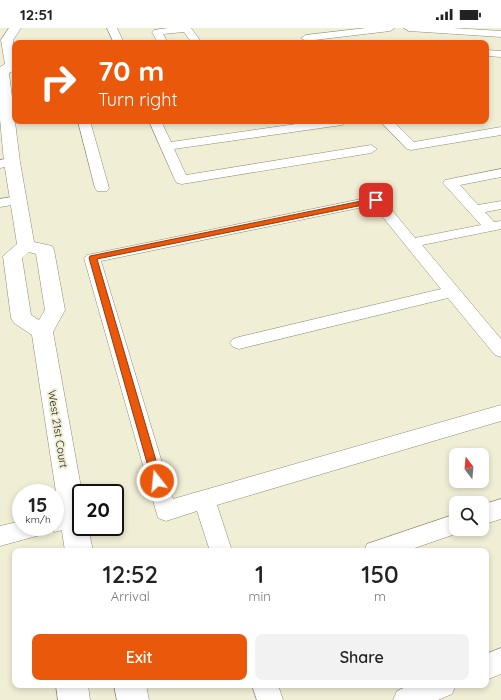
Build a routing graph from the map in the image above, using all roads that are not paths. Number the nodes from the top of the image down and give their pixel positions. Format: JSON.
{"nodes":[{"id":1,"x":15,"y":28,"type":"edge"},
{"id":2,"x":112,"y":28,"type":"edge"},
{"id":3,"x":187,"y":28,"type":"edge"},
{"id":4,"x":390,"y":28,"type":"edge"},
{"id":5,"x":409,"y":28,"type":"edge"},
{"id":6,"x":346,"y":33,"type":"junction"},
{"id":7,"x":501,"y":34,"type":"edge"},
{"id":8,"x":306,"y":38,"type":"edge"},
{"id":9,"x":118,"y":40,"type":"edge"},
{"id":10,"x":161,"y":40,"type":"edge"},
{"id":11,"x":195,"y":40,"type":"edge"},
{"id":12,"x":352,"y":40,"type":"edge"},
{"id":13,"x":489,"y":53,"type":"edge"},
{"id":14,"x":501,"y":54,"type":"edge"},
{"id":15,"x":1,"y":72,"type":"edge"},
{"id":16,"x":12,"y":121,"type":"edge"},
{"id":17,"x":85,"y":124,"type":"edge"},
{"id":18,"x":157,"y":124,"type":"edge"},
{"id":19,"x":321,"y":124,"type":"edge"},
{"id":20,"x":389,"y":124,"type":"edge"},
{"id":21,"x":501,"y":131,"type":"edge"},
{"id":22,"x":167,"y":146,"type":"junction"},
{"id":23,"x":371,"y":150,"type":"dead end"},
{"id":24,"x":6,"y":163,"type":"edge"},
{"id":25,"x":501,"y":174,"type":"edge"},
{"id":26,"x":102,"y":188,"type":"dead end"},
{"id":27,"x":18,"y":200,"type":"junction"},
{"id":28,"x":0,"y":203,"type":"edge"},
{"id":29,"x":501,"y":205,"type":"edge"},
{"id":30,"x":475,"y":210,"type":"junction"},
{"id":31,"x":496,"y":226,"type":"edge"},
{"id":32,"x":412,"y":243,"type":"junction"},
{"id":33,"x":26,"y":246,"type":"junction"},
{"id":34,"x":452,"y":292,"type":"junction"},
{"id":35,"x":42,"y":332,"type":"junction"},
{"id":36,"x":239,"y":343,"type":"dead end"},
{"id":37,"x":501,"y":350,"type":"edge"},
{"id":38,"x":501,"y":413,"type":"edge"},
{"id":39,"x":60,"y":484,"type":"edge"},
{"id":40,"x":204,"y":500,"type":"junction"},
{"id":41,"x":501,"y":509,"type":"edge"},
{"id":42,"x":489,"y":513,"type":"edge"},
{"id":43,"x":64,"y":520,"type":"edge"},
{"id":44,"x":449,"y":526,"type":"edge"},
{"id":45,"x":12,"y":533,"type":"edge"},
{"id":46,"x":0,"y":536,"type":"edge"},
{"id":47,"x":78,"y":548,"type":"edge"},
{"id":48,"x":220,"y":548,"type":"edge"},
{"id":49,"x":384,"y":548,"type":"edge"},
{"id":50,"x":501,"y":661,"type":"edge"},
{"id":51,"x":489,"y":666,"type":"edge"},
{"id":52,"x":72,"y":688,"type":"edge"},
{"id":53,"x":131,"y":688,"type":"edge"},
{"id":54,"x":266,"y":688,"type":"edge"},
{"id":55,"x":436,"y":688,"type":"edge"},
{"id":56,"x":74,"y":700,"type":"edge"},
{"id":57,"x":133,"y":700,"type":"edge"},
{"id":58,"x":270,"y":700,"type":"edge"},
{"id":59,"x":406,"y":700,"type":"edge"}],
"edges":[{"from":1,"to":15,"type":"street"},
{"from":2,"to":9,"type":"lane"},
{"from":3,"to":10,"type":"lane"},
{"from":3,"to":11,"type":"lane"},
{"from":4,"to":6,"type":"lane"},
{"from":5,"to":7,"type":"lane"},
{"from":6,"to":8,"type":"lane"},
{"from":6,"to":12,"type":"lane"},
{"from":13,"to":14,"type":"lane"},
{"from":15,"to":16,"type":"street"},
{"from":16,"to":24,"type":"street"},
{"from":17,"to":26,"type":"lane"},
{"from":18,"to":22,"type":"lane"},
{"from":19,"to":22,"type":"lane"},
{"from":20,"to":21,"type":"lane"},
{"from":22,"to":23,"type":"lane"},
{"from":24,"to":27,"type":"street"},
{"from":25,"to":30,"type":"lane"},
{"from":27,"to":28,"type":"lane"},
{"from":27,"to":33,"type":"street"},
{"from":29,"to":30,"type":"lane"},
{"from":30,"to":31,"type":"lane"},
{"from":31,"to":32,"type":"lane"},
{"from":32,"to":34,"type":"lane"},
{"from":32,"to":40,"type":"lane"},
{"from":33,"to":35,"type":"street"},
{"from":33,"to":35,"type":"street"},
{"from":34,"to":36,"type":"lane"},
{"from":34,"to":37,"type":"lane"},
{"from":35,"to":39,"type":"street","name":"West 21st Court"},
{"from":38,"to":40,"type":"lane"},
{"from":40,"to":48,"type":"lane"},
{"from":41,"to":42,"type":"lane"},
{"from":43,"to":47,"type":"street","name":"West 21st Court"},
{"from":44,"to":49,"type":"lane"},
{"from":45,"to":46,"type":"lane"},
{"from":50,"to":51,"type":"lane"},
{"from":52,"to":56,"type":"street"},
{"from":53,"to":57,"type":"street"},
{"from":54,"to":58,"type":"lane"},
{"from":55,"to":59,"type":"lane"}]}
